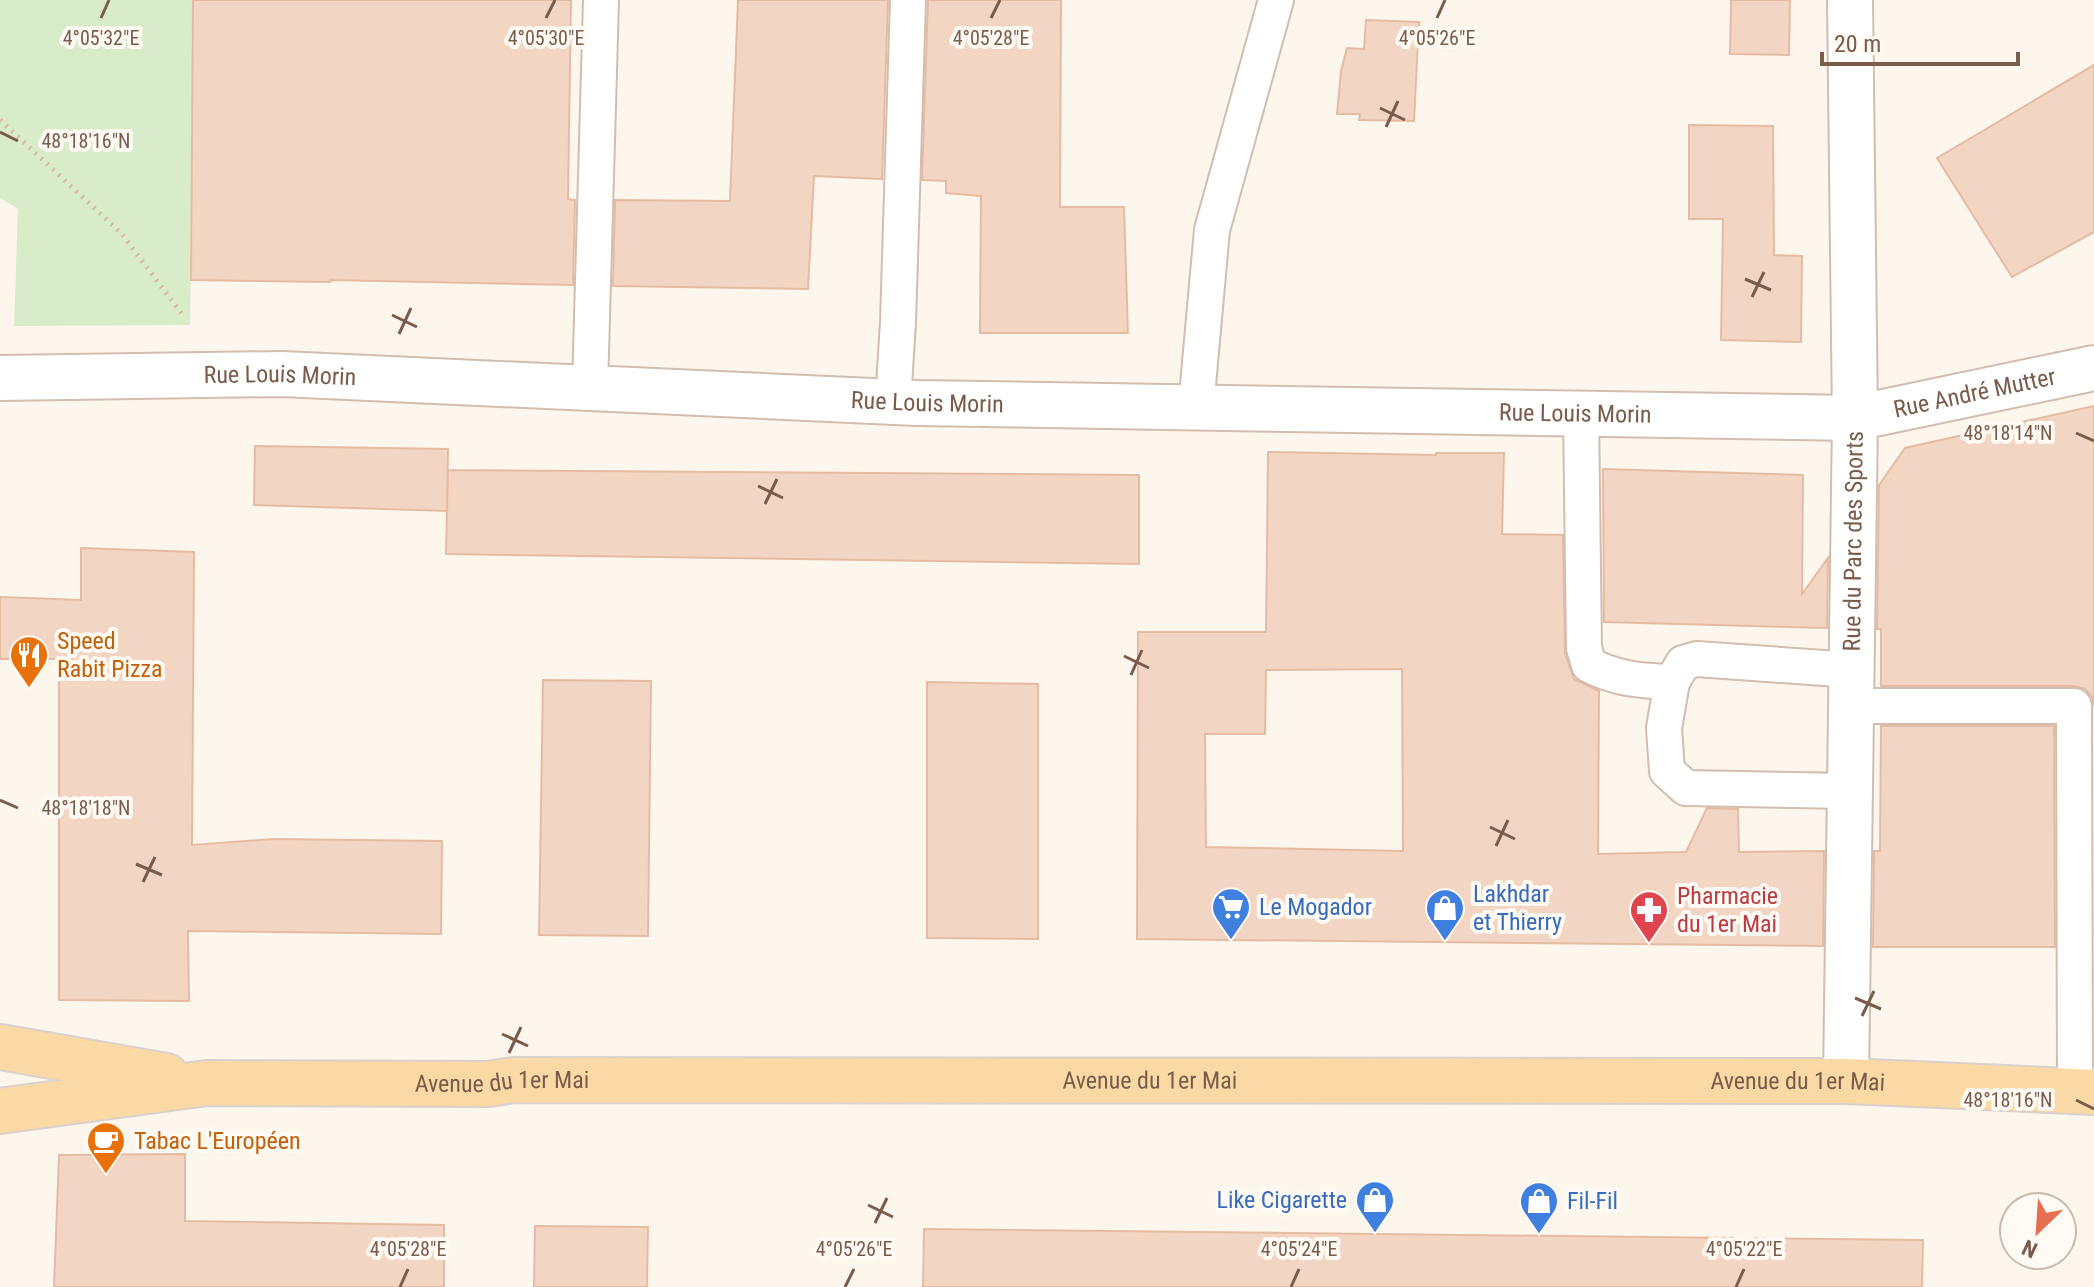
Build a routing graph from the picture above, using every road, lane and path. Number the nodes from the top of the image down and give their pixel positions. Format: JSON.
{"nodes":[{"id":1,"x":601,"y":0,"type":"edge"},
{"id":2,"x":908,"y":0,"type":"edge"},
{"id":3,"x":1276,"y":0,"type":"edge"},
{"id":4,"x":1850,"y":0,"type":"edge"},
{"id":5,"x":0,"y":120,"type":"edge"},
{"id":6,"x":2094,"y":368,"type":"edge"},
{"id":7,"x":190,"y":375,"type":"junction"},
{"id":8,"x":0,"y":378,"type":"edge"},
{"id":9,"x":590,"y":388,"type":"junction"},
{"id":10,"x":893,"y":402,"type":"junction"},
{"id":11,"x":1196,"y":407,"type":"junction"},
{"id":12,"x":1581,"y":412,"type":"junction"},
{"id":13,"x":1855,"y":418,"type":"junction"},
{"id":14,"x":1672,"y":682,"type":"junction"},
{"id":15,"x":1851,"y":688,"type":"junction"},
{"id":16,"x":1850,"y":791,"type":"junction"},
{"id":17,"x":0,"y":1047,"type":"edge"},
{"id":18,"x":1846,"y":1081,"type":"junction"},
{"id":19,"x":207,"y":1083,"type":"junction"},
{"id":20,"x":2085,"y":1092,"type":"edge"},
{"id":21,"x":0,"y":1111,"type":"edge"}],
"edges":[{"from":1,"to":9,"type":"lane"},
{"from":2,"to":10,"type":"lane"},
{"from":3,"to":11,"type":"lane"},
{"from":4,"to":13,"type":"street","name":"Rue du Parc des Sports"},
{"from":5,"to":7,"type":"path"},
{"from":6,"to":13,"type":"street","name":"Rue André Mutter"},
{"from":7,"to":8,"type":"street","name":"Rue Louis Morin"},
{"from":7,"to":9,"type":"street","name":"Rue Louis Morin"},
{"from":9,"to":10,"type":"street","name":"Rue Louis Morin"},
{"from":10,"to":11,"type":"street","name":"Rue Louis Morin"},
{"from":11,"to":12,"type":"street","name":"Rue Louis Morin"},
{"from":12,"to":13,"type":"street","name":"Rue Louis Morin"},
{"from":12,"to":14,"type":"lane"},
{"from":13,"to":15,"type":"street","name":"Rue du Parc des Sports"},
{"from":14,"to":15,"type":"lane"},
{"from":14,"to":16,"type":"lane"},
{"from":15,"to":16,"type":"street","name":"Rue du Parc des Sports"},
{"from":15,"to":20,"type":"lane"},
{"from":16,"to":18,"type":"street","name":"Rue du Parc des Sports"},
{"from":17,"to":19,"type":"main road","name":"Avenue du 1er Mai"},
{"from":18,"to":19,"type":"main road","name":"Avenue du 1er Mai"},
{"from":18,"to":20,"type":"main road","name":"Avenue du 1er Mai"},
{"from":19,"to":21,"type":"main road","name":"Avenue du 1er Mai"}]}
